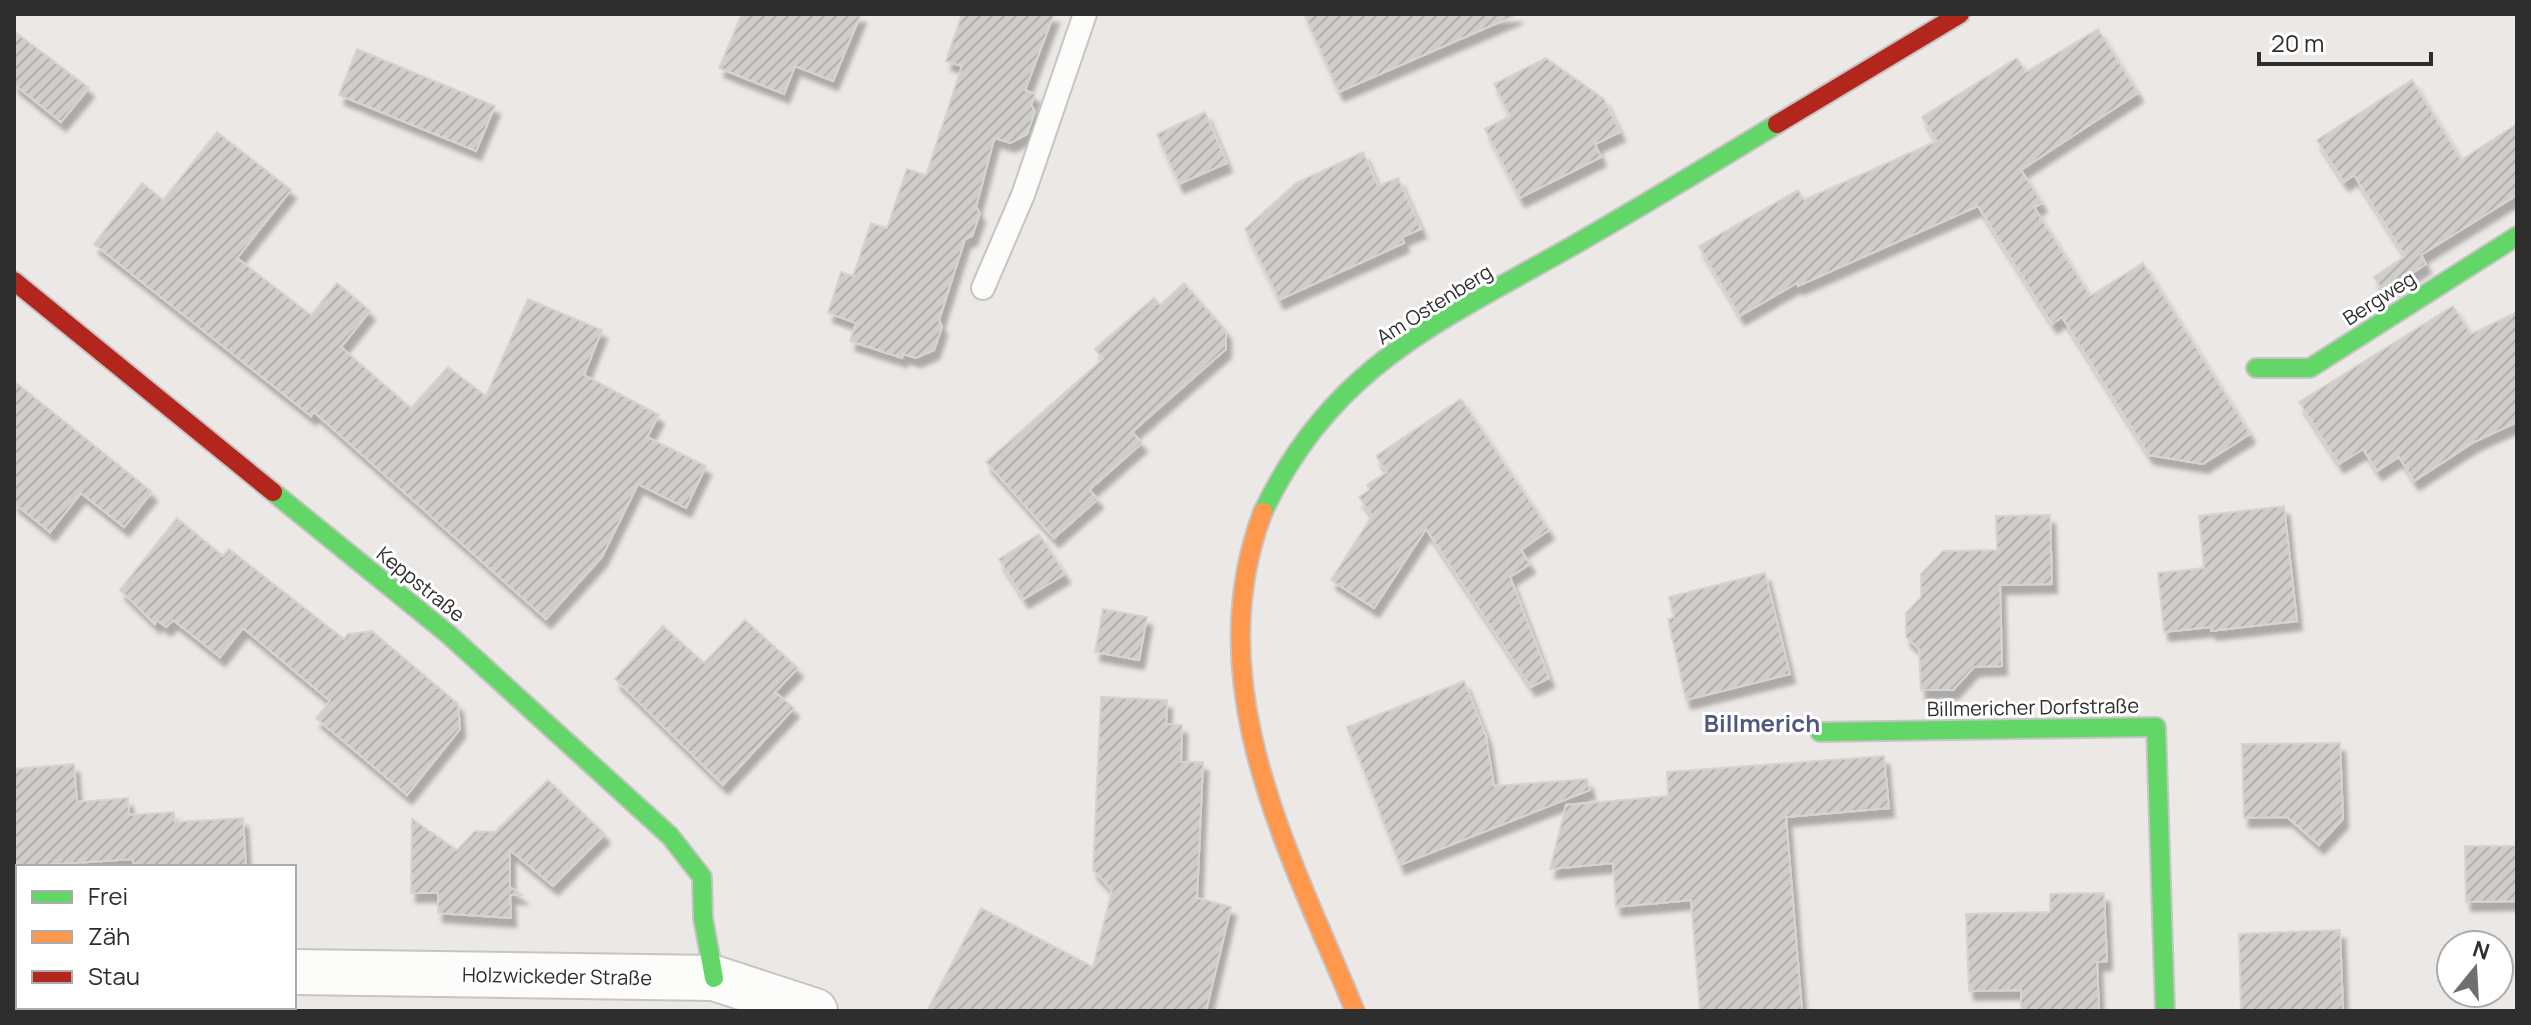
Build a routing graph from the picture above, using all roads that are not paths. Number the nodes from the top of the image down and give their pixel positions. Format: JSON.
{"nodes":[{"id":1,"x":1085,"y":14,"type":"edge"},
{"id":2,"x":1960,"y":14,"type":"edge"},
{"id":3,"x":2517,"y":236,"type":"edge"},
{"id":4,"x":14,"y":281,"type":"edge"},
{"id":5,"x":983,"y":288,"type":"dead end"},
{"id":6,"x":2256,"y":368,"type":"dead end"},
{"id":7,"x":1820,"y":732,"type":"dead end"},
{"id":8,"x":296,"y":972,"type":"edge"},
{"id":9,"x":714,"y":978,"type":"junction"},
{"id":10,"x":815,"y":1011,"type":"edge"},
{"id":11,"x":1355,"y":1011,"type":"edge"},
{"id":12,"x":2165,"y":1011,"type":"edge"}],
"edges":[{"from":1,"to":5,"type":"lane"},
{"from":2,"to":11,"type":"street","name":"Am Ostenberg"},
{"from":3,"to":6,"type":"street","name":"Bergweg"},
{"from":4,"to":9,"type":"street","name":"Keppstraße"},
{"from":7,"to":12,"type":"street","name":"Billmericher Dorfstraße"},
{"from":8,"to":9,"type":"street","name":"Holzwickeder Straße"},
{"from":9,"to":10,"type":"street","name":"Holzwickeder Straße"}]}
